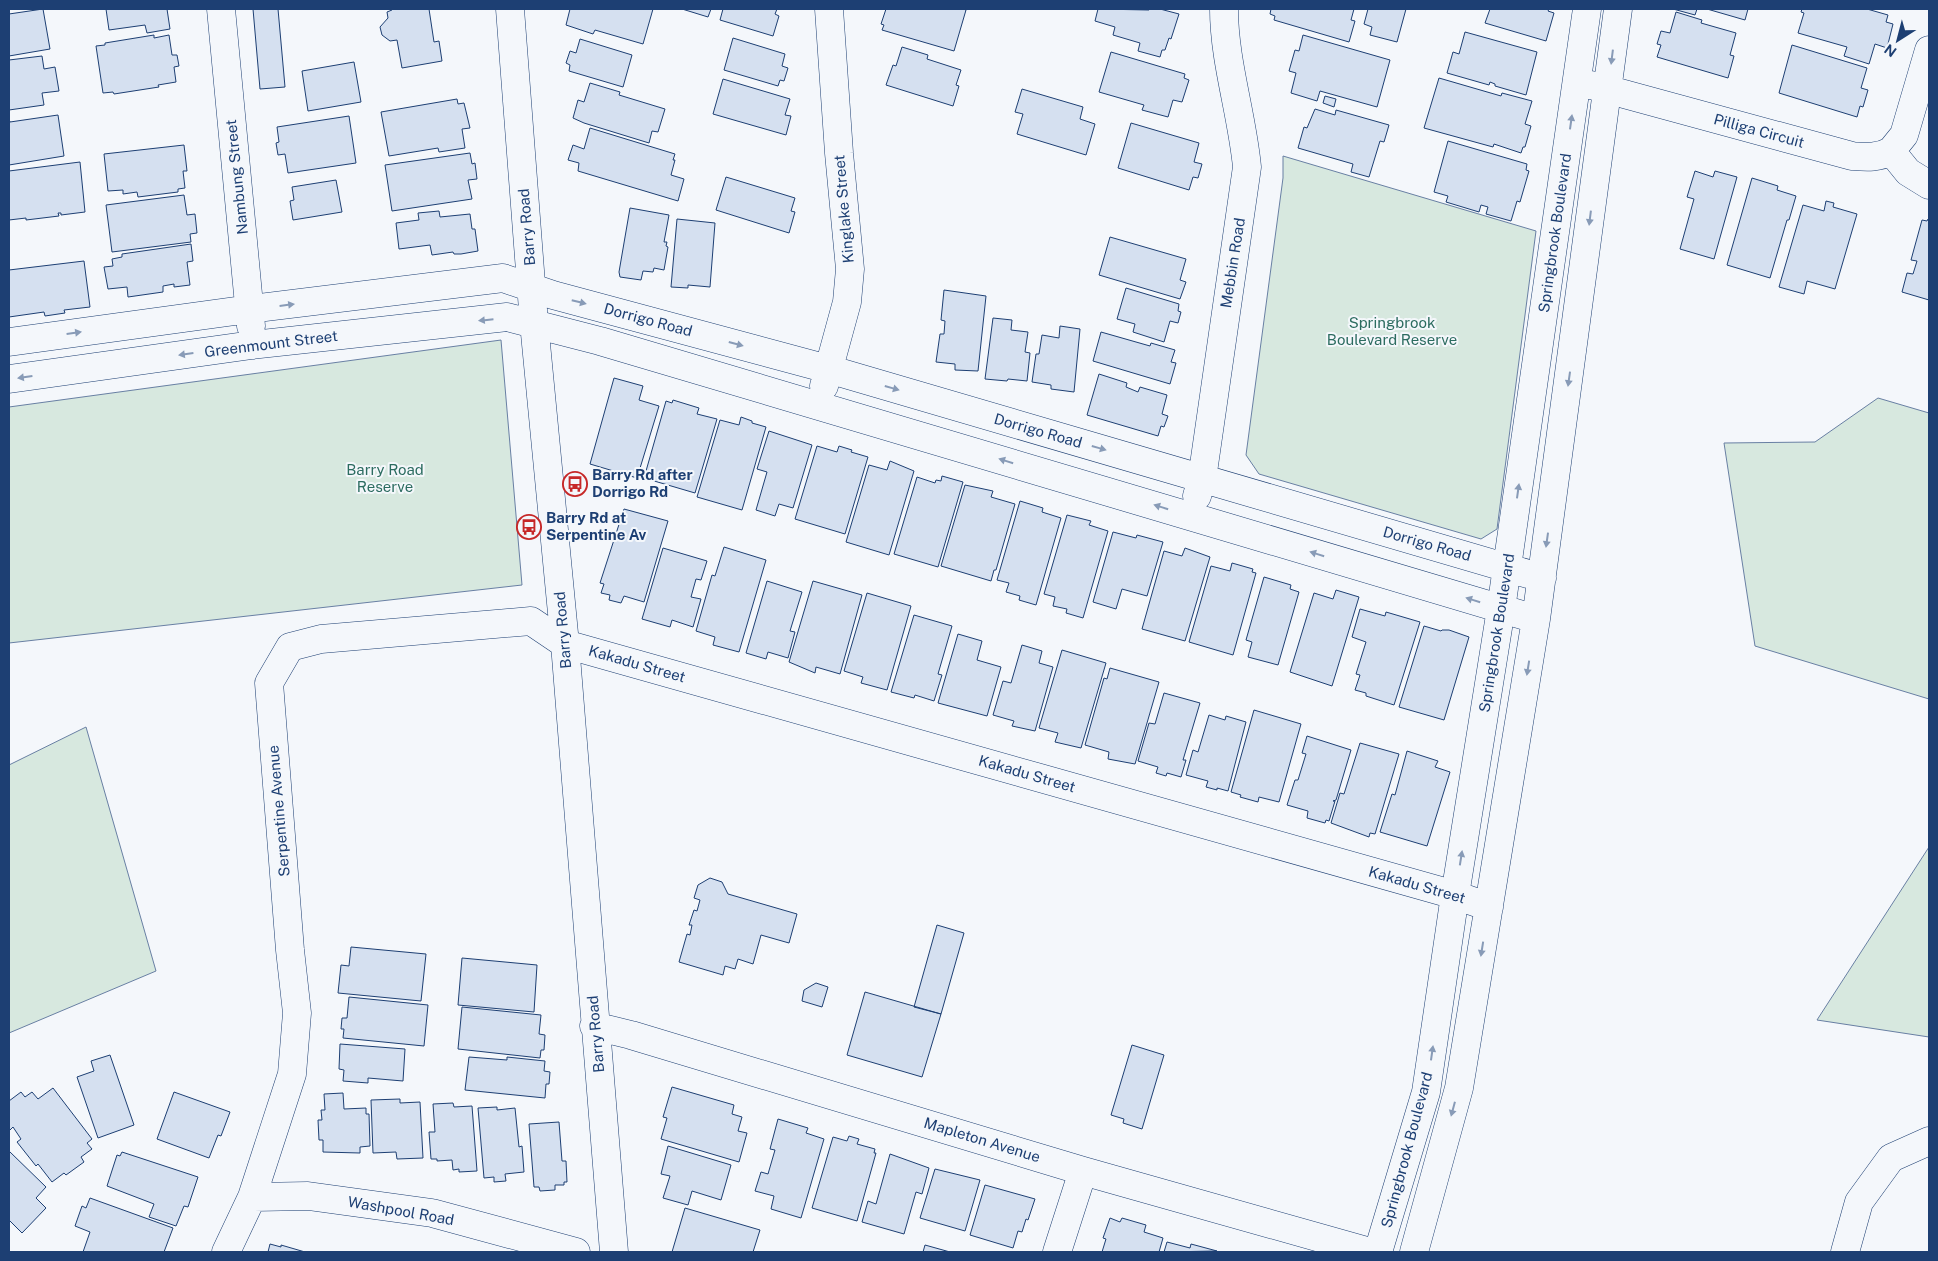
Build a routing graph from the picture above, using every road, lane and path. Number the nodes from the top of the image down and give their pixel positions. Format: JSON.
{"nodes":[{"id":1,"x":220,"y":9,"type":"edge"},
{"id":2,"x":510,"y":9,"type":"edge"},
{"id":3,"x":829,"y":9,"type":"edge"},
{"id":4,"x":1224,"y":9,"type":"edge"},
{"id":5,"x":1587,"y":9,"type":"edge"},
{"id":6,"x":1618,"y":9,"type":"edge"},
{"id":7,"x":1929,"y":50,"type":"edge"},
{"id":8,"x":1577,"y":82,"type":"junction"},
{"id":9,"x":1607,"y":90,"type":"junction"},
{"id":10,"x":1891,"y":150,"type":"junction"},
{"id":11,"x":1929,"y":184,"type":"edge"},
{"id":12,"x":532,"y":288,"type":"junction"},
{"id":13,"x":250,"y":309,"type":"junction"},
{"id":14,"x":534,"y":323,"type":"junction"},
{"id":15,"x":9,"y":342,"type":"edge"},
{"id":16,"x":252,"y":345,"type":"junction"},
{"id":17,"x":828,"y":369,"type":"junction"},
{"id":18,"x":9,"y":379,"type":"edge"},
{"id":19,"x":818,"y":406,"type":"junction"},
{"id":20,"x":1202,"y":479,"type":"junction"},
{"id":21,"x":1190,"y":516,"type":"junction"},
{"id":22,"x":1507,"y":568,"type":"junction"},
{"id":23,"x":1542,"y":578,"type":"junction"},
{"id":24,"x":1501,"y":609,"type":"junction"},
{"id":25,"x":1536,"y":620,"type":"junction"},
{"id":26,"x":564,"y":644,"type":"junction"},
{"id":27,"x":1455,"y":895,"type":"junction"},
{"id":28,"x":1489,"y":907,"type":"junction"},
{"id":29,"x":594,"y":1026,"type":"junction"},
{"id":30,"x":1929,"y":1141,"type":"edge"},
{"id":31,"x":1083,"y":1171,"type":"junction"},
{"id":32,"x":252,"y":1197,"type":"junction"},
{"id":33,"x":226,"y":1252,"type":"edge"},
{"id":34,"x":576,"y":1252,"type":"edge"},
{"id":35,"x":614,"y":1252,"type":"edge"},
{"id":36,"x":1057,"y":1252,"type":"edge"},
{"id":37,"x":1370,"y":1252,"type":"edge"},
{"id":38,"x":1378,"y":1252,"type":"edge"},
{"id":39,"x":1414,"y":1252,"type":"edge"},
{"id":40,"x":1845,"y":1252,"type":"edge"}],
"edges":[{"from":1,"to":13,"type":"street","name":"Nambung Street"},
{"from":2,"to":12,"type":"street","name":"Barry Road"},
{"from":3,"to":17,"type":"street","name":"Kinglake Street"},
{"from":4,"to":20,"type":"street","name":"Mebbin Road"},
{"from":5,"to":8,"type":"street","name":"Springbrook Boulevard"},
{"from":6,"to":9,"type":"street","one_way":true},
{"from":7,"to":10,"type":"street"},
{"from":8,"to":9,"type":"street","name":"Pilliga Circuit"},
{"from":22,"to":8,"type":"street","name":"Springbrook Boulevard","one_way":true},
{"from":9,"to":10,"type":"street","name":"Pilliga Circuit"},
{"from":9,"to":23,"type":"street","one_way":true},
{"from":10,"to":11,"type":"street"},
{"from":13,"to":12,"type":"street","one_way":true},
{"from":12,"to":14,"type":"street","name":"Barry Road"},
{"from":12,"to":17,"type":"street","name":"Dorrigo Road","one_way":true},
{"from":15,"to":13,"type":"street","one_way":true},
{"from":13,"to":16,"type":"street","name":"Nambung Street"},
{"from":14,"to":16,"type":"street","name":"Greenmount Street","one_way":true},
{"from":14,"to":19,"type":"street"},
{"from":14,"to":26,"type":"street","name":"Barry Road"},
{"from":16,"to":18,"type":"street","name":"Greenmount Street","one_way":true},
{"from":17,"to":19,"type":"street","name":"Kinglake Street"},
{"from":17,"to":20,"type":"street","name":"Dorrigo Road","one_way":true},
{"from":21,"to":19,"type":"street","one_way":true},
{"from":20,"to":21,"type":"street","name":"Mebbin Road"},
{"from":20,"to":22,"type":"street","name":"Dorrigo Road"},
{"from":24,"to":21,"type":"street","one_way":true},
{"from":22,"to":23,"type":"street","name":"Dorrigo Road"},
{"from":22,"to":24,"type":"street","name":"Springbrook Boulevard"},
{"from":23,"to":25,"type":"street"},
{"from":24,"to":25,"type":"street"},
{"from":27,"to":24,"type":"street","name":"Springbrook Boulevard","one_way":true},
{"from":25,"to":28,"type":"street","one_way":true},
{"from":26,"to":27,"type":"street","name":"Kakadu Street"},
{"from":26,"to":29,"type":"street","name":"Barry Road"},
{"from":26,"to":32,"type":"street","name":"Serpentine Avenue"},
{"from":27,"to":28,"type":"street","name":"Kakadu Street"},
{"from":38,"to":27,"type":"street","name":"Springbrook Boulevard","one_way":true},
{"from":28,"to":39,"type":"street","one_way":true},
{"from":29,"to":31,"type":"street","name":"Mapleton Avenue"},
{"from":29,"to":35,"type":"street","name":"Barry Road"},
{"from":30,"to":40,"type":"street"},
{"from":31,"to":36,"type":"street"},
{"from":31,"to":37,"type":"street","name":"Mapleton Avenue"},
{"from":32,"to":33,"type":"street","name":"Serpentine Avenue"},
{"from":32,"to":34,"type":"street","name":"Washpool Road"}]}
